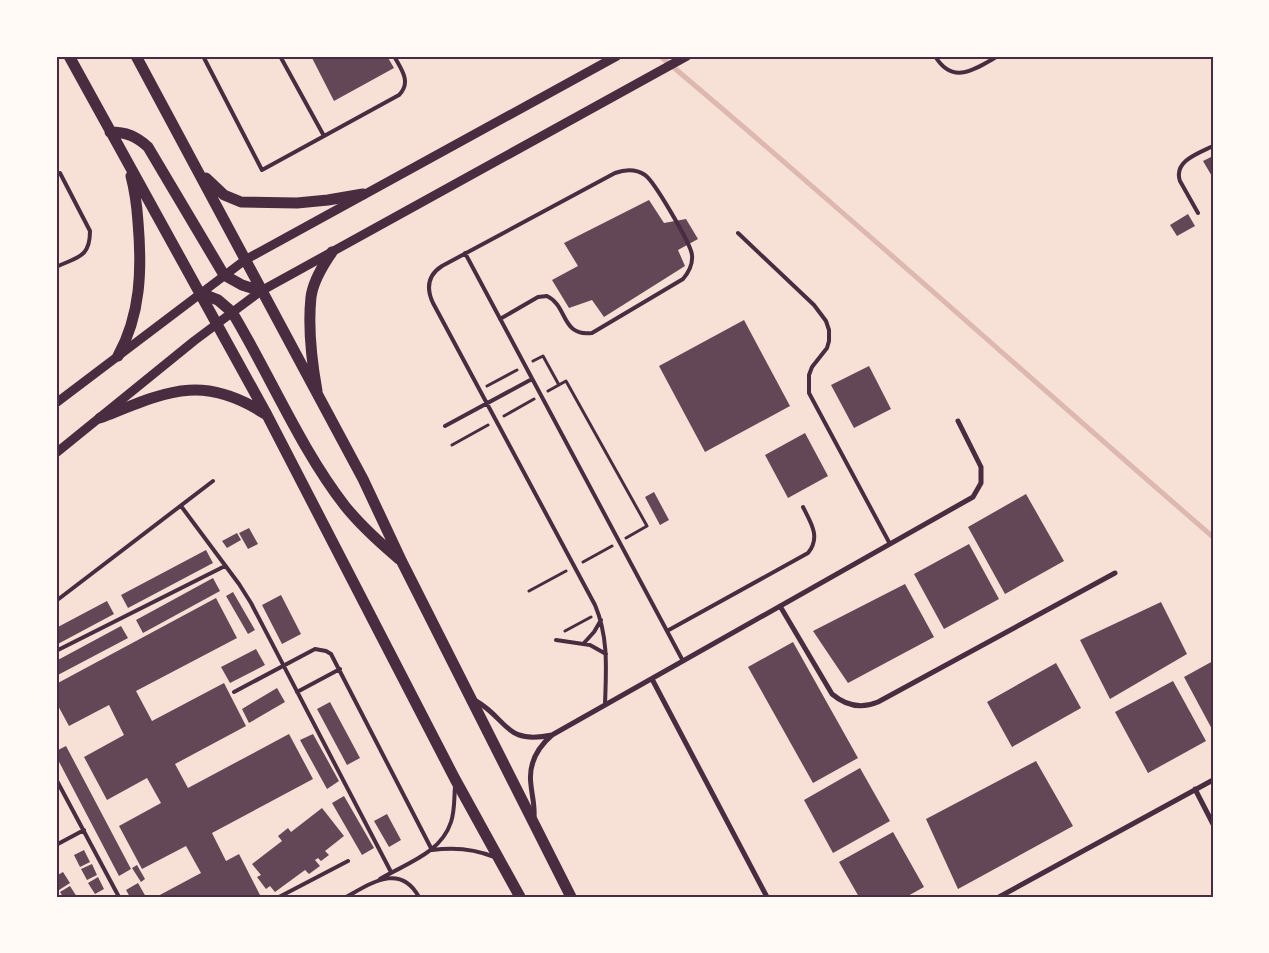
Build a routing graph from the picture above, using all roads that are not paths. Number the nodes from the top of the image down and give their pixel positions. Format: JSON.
{"nodes":[{"id":1,"x":69,"y":56,"type":"edge"},
{"id":2,"x":136,"y":56,"type":"edge"},
{"id":3,"x":203,"y":56,"type":"edge"},
{"id":4,"x":280,"y":56,"type":"edge"},
{"id":5,"x":394,"y":56,"type":"edge"},
{"id":6,"x":617,"y":56,"type":"edge"},
{"id":7,"x":687,"y":56,"type":"edge"},
{"id":8,"x":935,"y":56,"type":"edge"},
{"id":9,"x":998,"y":56,"type":"edge"},
{"id":10,"x":110,"y":132,"type":"junction"},
{"id":11,"x":324,"y":136,"type":"junction"},
{"id":12,"x":1213,"y":146,"type":"edge"},
{"id":13,"x":126,"y":160,"type":"junction"},
{"id":14,"x":195,"y":166,"type":"junction"},
{"id":15,"x":60,"y":173,"type":"dead end"},
{"id":16,"x":363,"y":194,"type":"junction"},
{"id":17,"x":1198,"y":213,"type":"dead end"},
{"id":18,"x":738,"y":233,"type":"dead end"},
{"id":19,"x":332,"y":252,"type":"junction"},
{"id":20,"x":465,"y":253,"type":"junction"},
{"id":21,"x":245,"y":260,"type":"junction"},
{"id":22,"x":56,"y":267,"type":"edge"},
{"id":23,"x":224,"y":276,"type":"junction"},
{"id":24,"x":261,"y":291,"type":"junction"},
{"id":25,"x":200,"y":294,"type":"junction"},
{"id":26,"x":232,"y":312,"type":"junction"},
{"id":27,"x":500,"y":319,"type":"junction"},
{"id":28,"x":216,"y":324,"type":"junction"},
{"id":29,"x":118,"y":356,"type":"junction"},
{"id":30,"x":532,"y":379,"type":"junction"},
{"id":31,"x":319,"y":400,"type":"junction"},
{"id":32,"x":56,"y":403,"type":"edge"},
{"id":33,"x":487,"y":403,"type":"junction"},
{"id":34,"x":267,"y":415,"type":"junction"},
{"id":35,"x":100,"y":418,"type":"junction"},
{"id":36,"x":958,"y":421,"type":"dead end"},
{"id":37,"x":445,"y":426,"type":"dead end"},
{"id":38,"x":56,"y":453,"type":"edge"},
{"id":39,"x":213,"y":481,"type":"dead end"},
{"id":40,"x":181,"y":506,"type":"junction"},
{"id":41,"x":803,"y":507,"type":"dead end"},
{"id":42,"x":890,"y":544,"type":"junction"},
{"id":43,"x":402,"y":562,"type":"junction"},
{"id":44,"x":225,"y":566,"type":"junction"},
{"id":45,"x":1115,"y":573,"type":"dead end"},
{"id":46,"x":56,"y":601,"type":"edge"},
{"id":47,"x":780,"y":606,"type":"junction"},
{"id":48,"x":601,"y":620,"type":"junction"},
{"id":49,"x":667,"y":631,"type":"junction"},
{"id":50,"x":556,"y":640,"type":"dead end"},
{"id":51,"x":584,"y":643,"type":"junction"},
{"id":52,"x":56,"y":651,"type":"edge"},
{"id":53,"x":606,"y":654,"type":"junction"},
{"id":54,"x":682,"y":661,"type":"junction"},
{"id":55,"x":284,"y":666,"type":"junction"},
{"id":56,"x":340,"y":669,"type":"junction"},
{"id":57,"x":652,"y":679,"type":"junction"},
{"id":58,"x":234,"y":692,"type":"dead end"},
{"id":59,"x":297,"y":692,"type":"junction"},
{"id":60,"x":472,"y":699,"type":"junction"},
{"id":61,"x":604,"y":705,"type":"junction"},
{"id":62,"x":552,"y":735,"type":"junction"},
{"id":63,"x":56,"y":779,"type":"edge"},
{"id":64,"x":455,"y":779,"type":"junction"},
{"id":65,"x":1213,"y":780,"type":"edge"},
{"id":66,"x":1195,"y":790,"type":"junction"},
{"id":67,"x":534,"y":822,"type":"junction"},
{"id":68,"x":1213,"y":824,"type":"edge"},
{"id":69,"x":84,"y":830,"type":"junction"},
{"id":70,"x":56,"y":845,"type":"edge"},
{"id":71,"x":432,"y":850,"type":"junction"},
{"id":72,"x":499,"y":859,"type":"junction"},
{"id":73,"x":348,"y":861,"type":"dead end"},
{"id":74,"x":391,"y":872,"type":"junction"},
{"id":75,"x":380,"y":879,"type":"junction"},
{"id":76,"x":119,"y":897,"type":"edge"},
{"id":77,"x":279,"y":897,"type":"edge"},
{"id":78,"x":346,"y":897,"type":"edge"},
{"id":79,"x":419,"y":897,"type":"edge"},
{"id":80,"x":520,"y":897,"type":"edge"},
{"id":81,"x":571,"y":897,"type":"edge"},
{"id":82,"x":767,"y":897,"type":"edge"},
{"id":83,"x":999,"y":897,"type":"edge"}],
"edges":[{"from":1,"to":10,"type":"main road"},
{"from":2,"to":14,"type":"main road"},
{"from":3,"to":11,"type":"lane"},
{"from":4,"to":11,"type":"lane"},
{"from":5,"to":11,"type":"lane"},
{"from":6,"to":16,"type":"street"},
{"from":7,"to":19,"type":"street"},
{"from":8,"to":9,"type":"lane"},
{"from":10,"to":13,"type":"main road"},
{"from":10,"to":23,"type":"main road"},
{"from":12,"to":17,"type":"lane"},
{"from":13,"to":25,"type":"main road"},
{"from":13,"to":29,"type":"main road"},
{"from":14,"to":16,"type":"main road"},
{"from":14,"to":21,"type":"main road"},
{"from":15,"to":22,"type":"lane"},
{"from":16,"to":21,"type":"street"},
{"from":18,"to":42,"type":"lane"},
{"from":19,"to":24,"type":"street"},
{"from":19,"to":31,"type":"main road"},
{"from":20,"to":27,"type":"lane"},
{"from":20,"to":27,"type":"lane"},
{"from":20,"to":33,"type":"lane"},
{"from":21,"to":23,"type":"street"},
{"from":21,"to":24,"type":"main road"},
{"from":23,"to":24,"type":"main road"},
{"from":23,"to":25,"type":"street"},
{"from":24,"to":26,"type":"street"},
{"from":24,"to":31,"type":"main road"},
{"from":25,"to":26,"type":"main road"},
{"from":25,"to":28,"type":"main road"},
{"from":25,"to":29,"type":"street"},
{"from":26,"to":28,"type":"street"},
{"from":26,"to":43,"type":"main road"},
{"from":27,"to":30,"type":"lane"},
{"from":28,"to":34,"type":"main road"},
{"from":28,"to":35,"type":"street"},
{"from":29,"to":32,"type":"street"},
{"from":30,"to":33,"type":"lane"},
{"from":30,"to":49,"type":"lane"},
{"from":31,"to":43,"type":"main road"},
{"from":33,"to":37,"type":"lane"},
{"from":33,"to":48,"type":"lane"},
{"from":34,"to":35,"type":"main road"},
{"from":34,"to":64,"type":"main road"},
{"from":35,"to":38,"type":"street"},
{"from":36,"to":42,"type":"street"},
{"from":39,"to":40,"type":"lane"},
{"from":40,"to":44,"type":"lane"},
{"from":40,"to":46,"type":"lane"},
{"from":41,"to":49,"type":"lane"},
{"from":42,"to":47,"type":"street"},
{"from":43,"to":60,"type":"main road"},
{"from":44,"to":52,"type":"lane"},
{"from":44,"to":55,"type":"lane"},
{"from":45,"to":47,"type":"street"},
{"from":47,"to":54,"type":"street"},
{"from":48,"to":51,"type":"lane"},
{"from":48,"to":53,"type":"lane"},
{"from":49,"to":54,"type":"lane"},
{"from":50,"to":51,"type":"lane"},
{"from":51,"to":53,"type":"lane"},
{"from":53,"to":61,"type":"lane"},
{"from":54,"to":57,"type":"street"},
{"from":55,"to":56,"type":"lane"},
{"from":55,"to":58,"type":"lane"},
{"from":55,"to":59,"type":"lane"},
{"from":56,"to":59,"type":"lane"},
{"from":56,"to":71,"type":"lane"},
{"from":57,"to":61,"type":"street"},
{"from":57,"to":82,"type":"street"},
{"from":59,"to":74,"type":"lane"},
{"from":60,"to":62,"type":"street"},
{"from":60,"to":67,"type":"main road"},
{"from":61,"to":62,"type":"street"},
{"from":62,"to":67,"type":"street"},
{"from":63,"to":69,"type":"lane"},
{"from":64,"to":71,"type":"lane"},
{"from":64,"to":72,"type":"main road"},
{"from":65,"to":66,"type":"street"},
{"from":66,"to":68,"type":"street"},
{"from":66,"to":83,"type":"street"},
{"from":67,"to":81,"type":"main road"},
{"from":69,"to":70,"type":"lane"},
{"from":69,"to":76,"type":"lane"},
{"from":71,"to":72,"type":"lane"},
{"from":71,"to":74,"type":"lane"},
{"from":72,"to":80,"type":"main road"},
{"from":73,"to":77,"type":"lane"},
{"from":74,"to":75,"type":"lane"},
{"from":75,"to":78,"type":"lane"},
{"from":75,"to":79,"type":"lane"}]}
